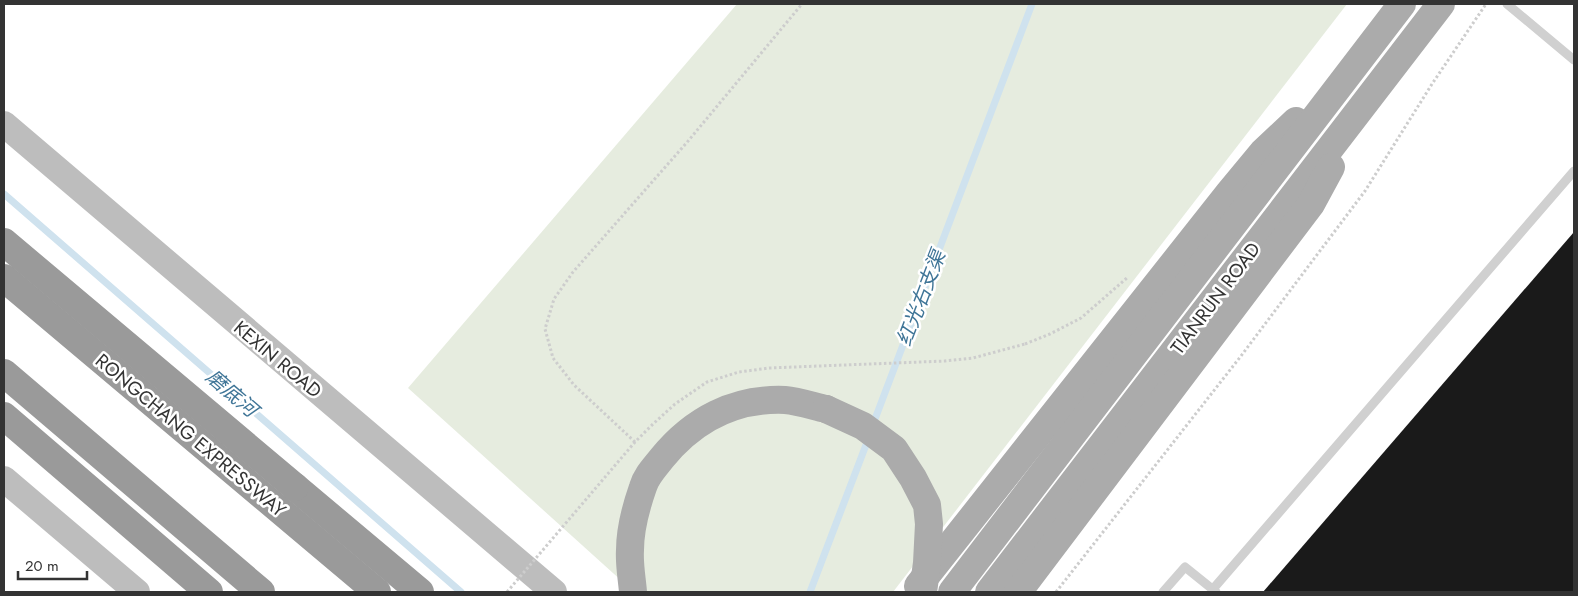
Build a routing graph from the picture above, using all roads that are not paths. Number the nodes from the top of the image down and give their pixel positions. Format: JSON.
{"nodes":[{"id":1,"x":1402,"y":4,"type":"edge"},
{"id":2,"x":1441,"y":4,"type":"edge"},
{"id":3,"x":1507,"y":4,"type":"edge"},
{"id":4,"x":1574,"y":60,"type":"edge"},
{"id":5,"x":1358,"y":61,"type":"junction"},
{"id":6,"x":1370,"y":95,"type":"junction"},
{"id":7,"x":4,"y":124,"type":"edge"},
{"id":8,"x":1574,"y":171,"type":"edge"},
{"id":9,"x":4,"y":227,"type":"edge"},
{"id":10,"x":4,"y":242,"type":"edge"},
{"id":11,"x":4,"y":278,"type":"edge"},
{"id":12,"x":4,"y":373,"type":"edge"},
{"id":13,"x":4,"y":416,"type":"edge"},
{"id":14,"x":4,"y":479,"type":"edge"},
{"id":15,"x":316,"y":540,"type":"junction"},
{"id":16,"x":1215,"y":591,"type":"edge"},
{"id":17,"x":136,"y":592,"type":"edge"},
{"id":18,"x":209,"y":592,"type":"edge"},
{"id":19,"x":261,"y":592,"type":"edge"},
{"id":20,"x":377,"y":592,"type":"edge"},
{"id":21,"x":420,"y":592,"type":"edge"},
{"id":22,"x":554,"y":592,"type":"edge"},
{"id":23,"x":633,"y":592,"type":"edge"},
{"id":24,"x":914,"y":592,"type":"edge"},
{"id":25,"x":922,"y":592,"type":"edge"},
{"id":26,"x":952,"y":592,"type":"edge"},
{"id":27,"x":989,"y":592,"type":"edge"},
{"id":28,"x":1018,"y":592,"type":"edge"},
{"id":29,"x":1163,"y":592,"type":"edge"}],
"edges":[{"from":1,"to":5,"type":"main road","name":"TIANRUN ROAD"},
{"from":2,"to":6,"type":"main road","name":"TIANRUN ROAD"},
{"from":3,"to":4,"type":"lane"},
{"from":5,"to":24,"type":"main road"},
{"from":5,"to":26,"type":"main road","name":"TIANRUN ROAD"},
{"from":6,"to":27,"type":"main road","name":"TIANRUN ROAD"},
{"from":6,"to":28,"type":"main road"},
{"from":7,"to":22,"type":"main road","name":"KEXIN ROAD"},
{"from":8,"to":16,"type":"lane"},
{"from":9,"to":15,"type":"highway"},
{"from":10,"to":21,"type":"highway","bridge":true},
{"from":11,"to":15,"type":"highway","name":"RONGCHANG EXPRESSWAY"},
{"from":12,"to":19,"type":"highway"},
{"from":13,"to":18,"type":"highway"},
{"from":14,"to":17,"type":"main road"},
{"from":15,"to":20,"type":"highway","name":"RONGCHANG EXPRESSWAY"},
{"from":16,"to":29,"type":"lane"},
{"from":23,"to":25,"type":"main road","bridge":true}]}
